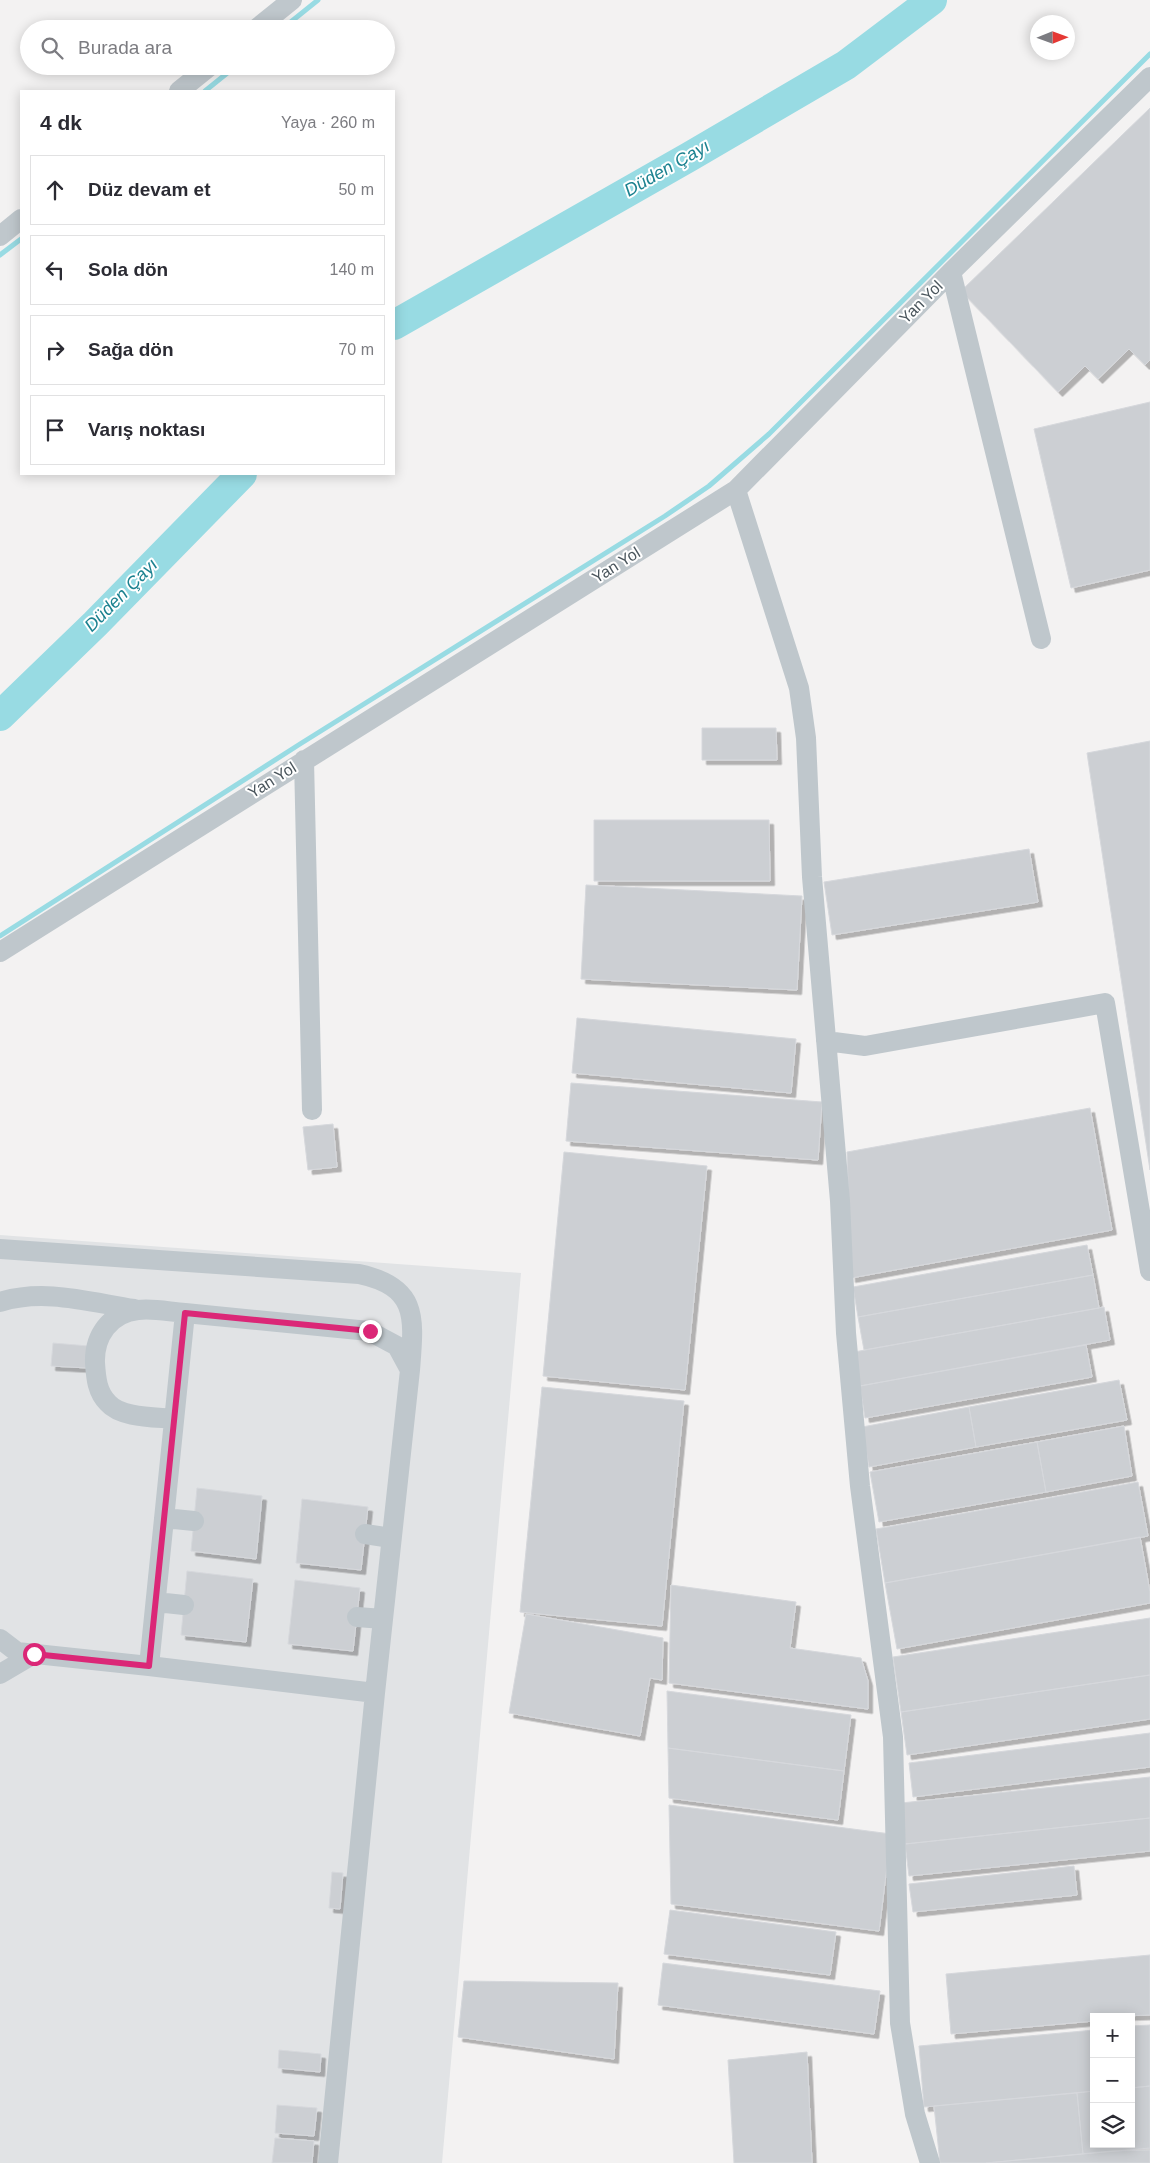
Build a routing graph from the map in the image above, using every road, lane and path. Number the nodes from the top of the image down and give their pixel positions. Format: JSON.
{"nodes":[{"id":1,"x":292,"y":0,"type":"edge"},
{"id":2,"x":267,"y":20,"type":"edge"},
{"id":3,"x":199,"y":75,"type":"edge"},
{"id":4,"x":1150,"y":76,"type":"edge"},
{"id":5,"x":180,"y":90,"type":"edge"},
{"id":6,"x":20,"y":220,"type":"edge"},
{"id":7,"x":0,"y":236,"type":"edge"},
{"id":8,"x":950,"y":272,"type":"junction"},
{"id":9,"x":736,"y":490,"type":"junction"},
{"id":10,"x":1041,"y":639,"type":"dead end"},
{"id":11,"x":304,"y":760,"type":"junction"},
{"id":12,"x":0,"y":952,"type":"edge"},
{"id":13,"x":826,"y":1041,"type":"junction"},
{"id":14,"x":312,"y":1110,"type":"dead end"},
{"id":15,"x":0,"y":1248,"type":"edge"},
{"id":16,"x":1150,"y":1271,"type":"edge"},
{"id":17,"x":0,"y":1302,"type":"edge"},
{"id":18,"x":138,"y":1310,"type":"junction"},
{"id":19,"x":185,"y":1313,"type":"junction"},
{"id":20,"x":410,"y":1370,"type":"junction"},
{"id":21,"x":174,"y":1419,"type":"junction"},
{"id":22,"x":164,"y":1518,"type":"junction"},
{"id":23,"x":194,"y":1521,"type":"dead end"},
{"id":24,"x":365,"y":1534,"type":"dead end"},
{"id":25,"x":391,"y":1538,"type":"junction"},
{"id":26,"x":156,"y":1602,"type":"junction"},
{"id":27,"x":184,"y":1605,"type":"dead end"},
{"id":28,"x":357,"y":1617,"type":"dead end"},
{"id":29,"x":382,"y":1619,"type":"junction"},
{"id":30,"x":0,"y":1639,"type":"edge"},
{"id":31,"x":34,"y":1654,"type":"junction"},
{"id":32,"x":149,"y":1666,"type":"junction"},
{"id":33,"x":0,"y":1674,"type":"edge"},
{"id":34,"x":375,"y":1693,"type":"junction"},
{"id":35,"x":328,"y":2163,"type":"edge"},
{"id":36,"x":930,"y":2163,"type":"edge"}],
"edges":[{"from":1,"to":2,"type":"street"},
{"from":3,"to":5,"type":"street"},
{"from":4,"to":8,"type":"street","name":"Yan Yol"},
{"from":6,"to":7,"type":"street"},
{"from":8,"to":9,"type":"street","name":"Yan Yol"},
{"from":8,"to":10,"type":"street"},
{"from":9,"to":11,"type":"street","name":"Yan Yol"},
{"from":9,"to":13,"type":"street"},
{"from":11,"to":12,"type":"street","name":"Yan Yol"},
{"from":11,"to":14,"type":"street"},
{"from":13,"to":16,"type":"street"},
{"from":13,"to":36,"type":"street"},
{"from":15,"to":20,"type":"street"},
{"from":17,"to":18,"type":"street"},
{"from":18,"to":19,"type":"street"},
{"from":18,"to":21,"type":"street"},
{"from":19,"to":20,"type":"street"},
{"from":19,"to":21,"type":"street"},
{"from":20,"to":25,"type":"street"},
{"from":21,"to":22,"type":"street"},
{"from":22,"to":23,"type":"street"},
{"from":22,"to":26,"type":"street"},
{"from":24,"to":25,"type":"street"},
{"from":25,"to":29,"type":"street"},
{"from":26,"to":27,"type":"street"},
{"from":26,"to":32,"type":"street"},
{"from":28,"to":29,"type":"street"},
{"from":29,"to":34,"type":"street"},
{"from":30,"to":31,"type":"street"},
{"from":31,"to":32,"type":"street"},
{"from":31,"to":33,"type":"street"},
{"from":32,"to":34,"type":"street"},
{"from":34,"to":35,"type":"street"}]}
